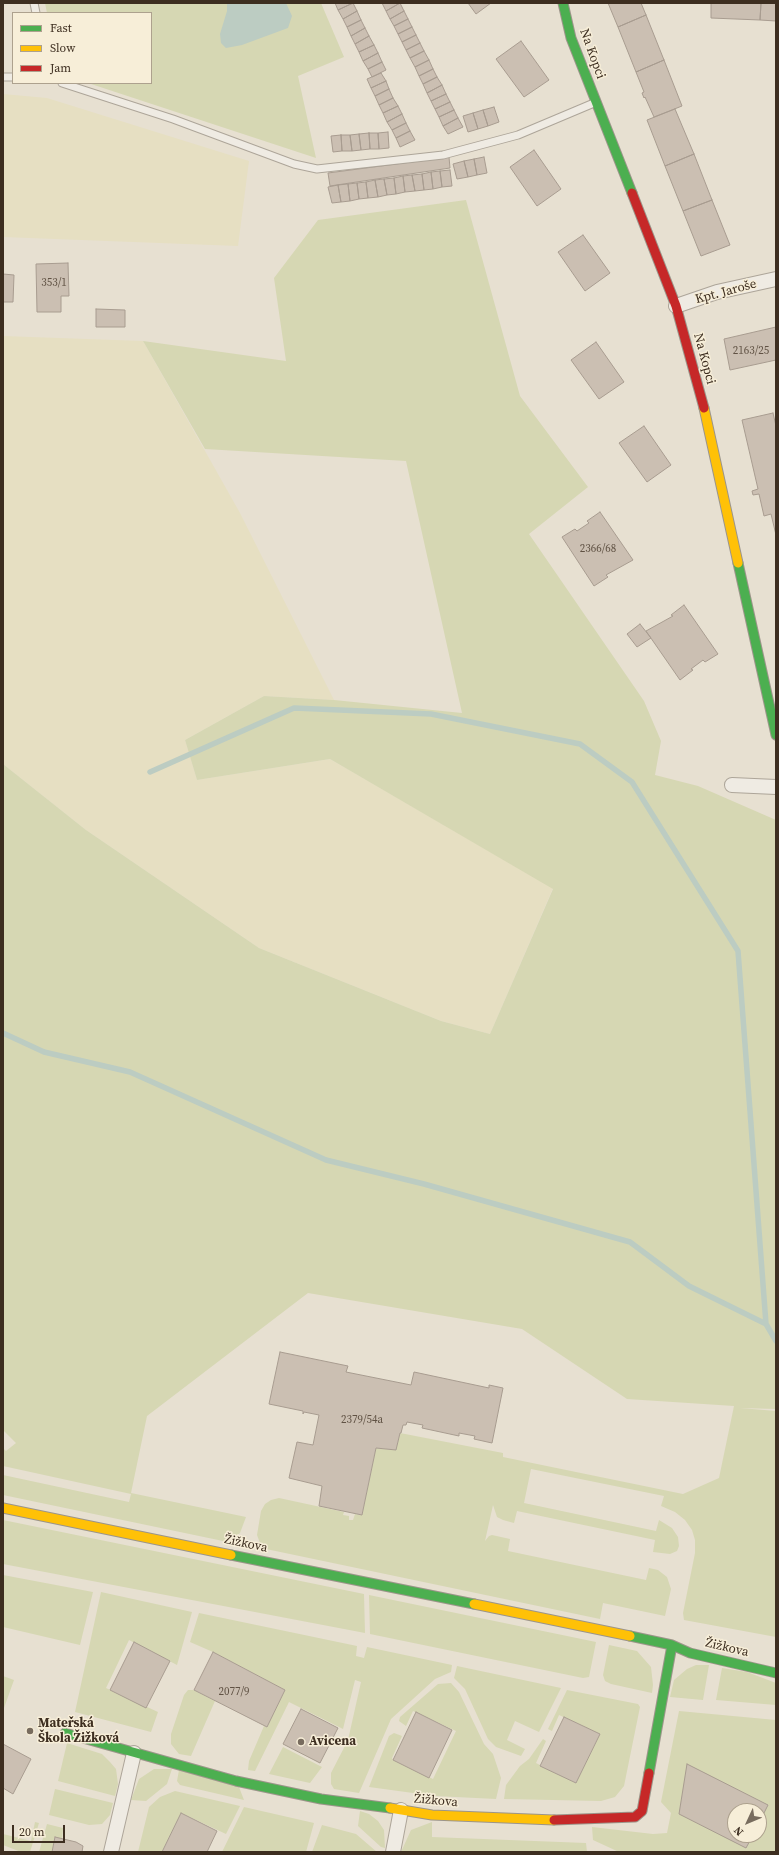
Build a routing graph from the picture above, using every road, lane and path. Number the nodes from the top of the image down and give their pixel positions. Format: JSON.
{"nodes":[{"id":1,"x":563,"y":3,"type":"edge"},
{"id":2,"x":65,"y":84,"type":"edge"},
{"id":3,"x":596,"y":102,"type":"junction"},
{"id":4,"x":776,"y":279,"type":"edge"},
{"id":5,"x":676,"y":306,"type":"junction"},
{"id":6,"x":776,"y":735,"type":"edge"},
{"id":7,"x":732,"y":785,"type":"dead end"},
{"id":8,"x":776,"y":787,"type":"edge"},
{"id":9,"x":3,"y":1508,"type":"edge"},
{"id":10,"x":690,"y":1641,"type":"dead end"},
{"id":11,"x":672,"y":1645,"type":"junction"},
{"id":12,"x":776,"y":1673,"type":"edge"},
{"id":13,"x":65,"y":1734,"type":"dead end"},
{"id":14,"x":134,"y":1753,"type":"junction"},
{"id":15,"x":401,"y":1810,"type":"junction"},
{"id":16,"x":111,"y":1852,"type":"edge"},
{"id":17,"x":393,"y":1852,"type":"edge"}],
"edges":[{"from":1,"to":3,"type":"street","name":"Na Kopci"},
{"from":2,"to":3,"type":"lane"},
{"from":3,"to":5,"type":"street","name":"Na Kopci"},
{"from":4,"to":5,"type":"street","name":"Kpt. Jaroše"},
{"from":5,"to":6,"type":"street","name":"Na Kopci"},
{"from":7,"to":8,"type":"street"},
{"from":9,"to":11,"type":"street","name":"Žižkova"},
{"from":10,"to":11,"type":"street","name":"Žižkova"},
{"from":11,"to":12,"type":"street","name":"Žižkova"},
{"from":11,"to":15,"type":"street","name":"Žižkova"},
{"from":13,"to":14,"type":"street","name":"Žižkova"},
{"from":14,"to":15,"type":"street","name":"Žižkova"},
{"from":14,"to":16,"type":"street"},
{"from":15,"to":17,"type":"street"}]}
